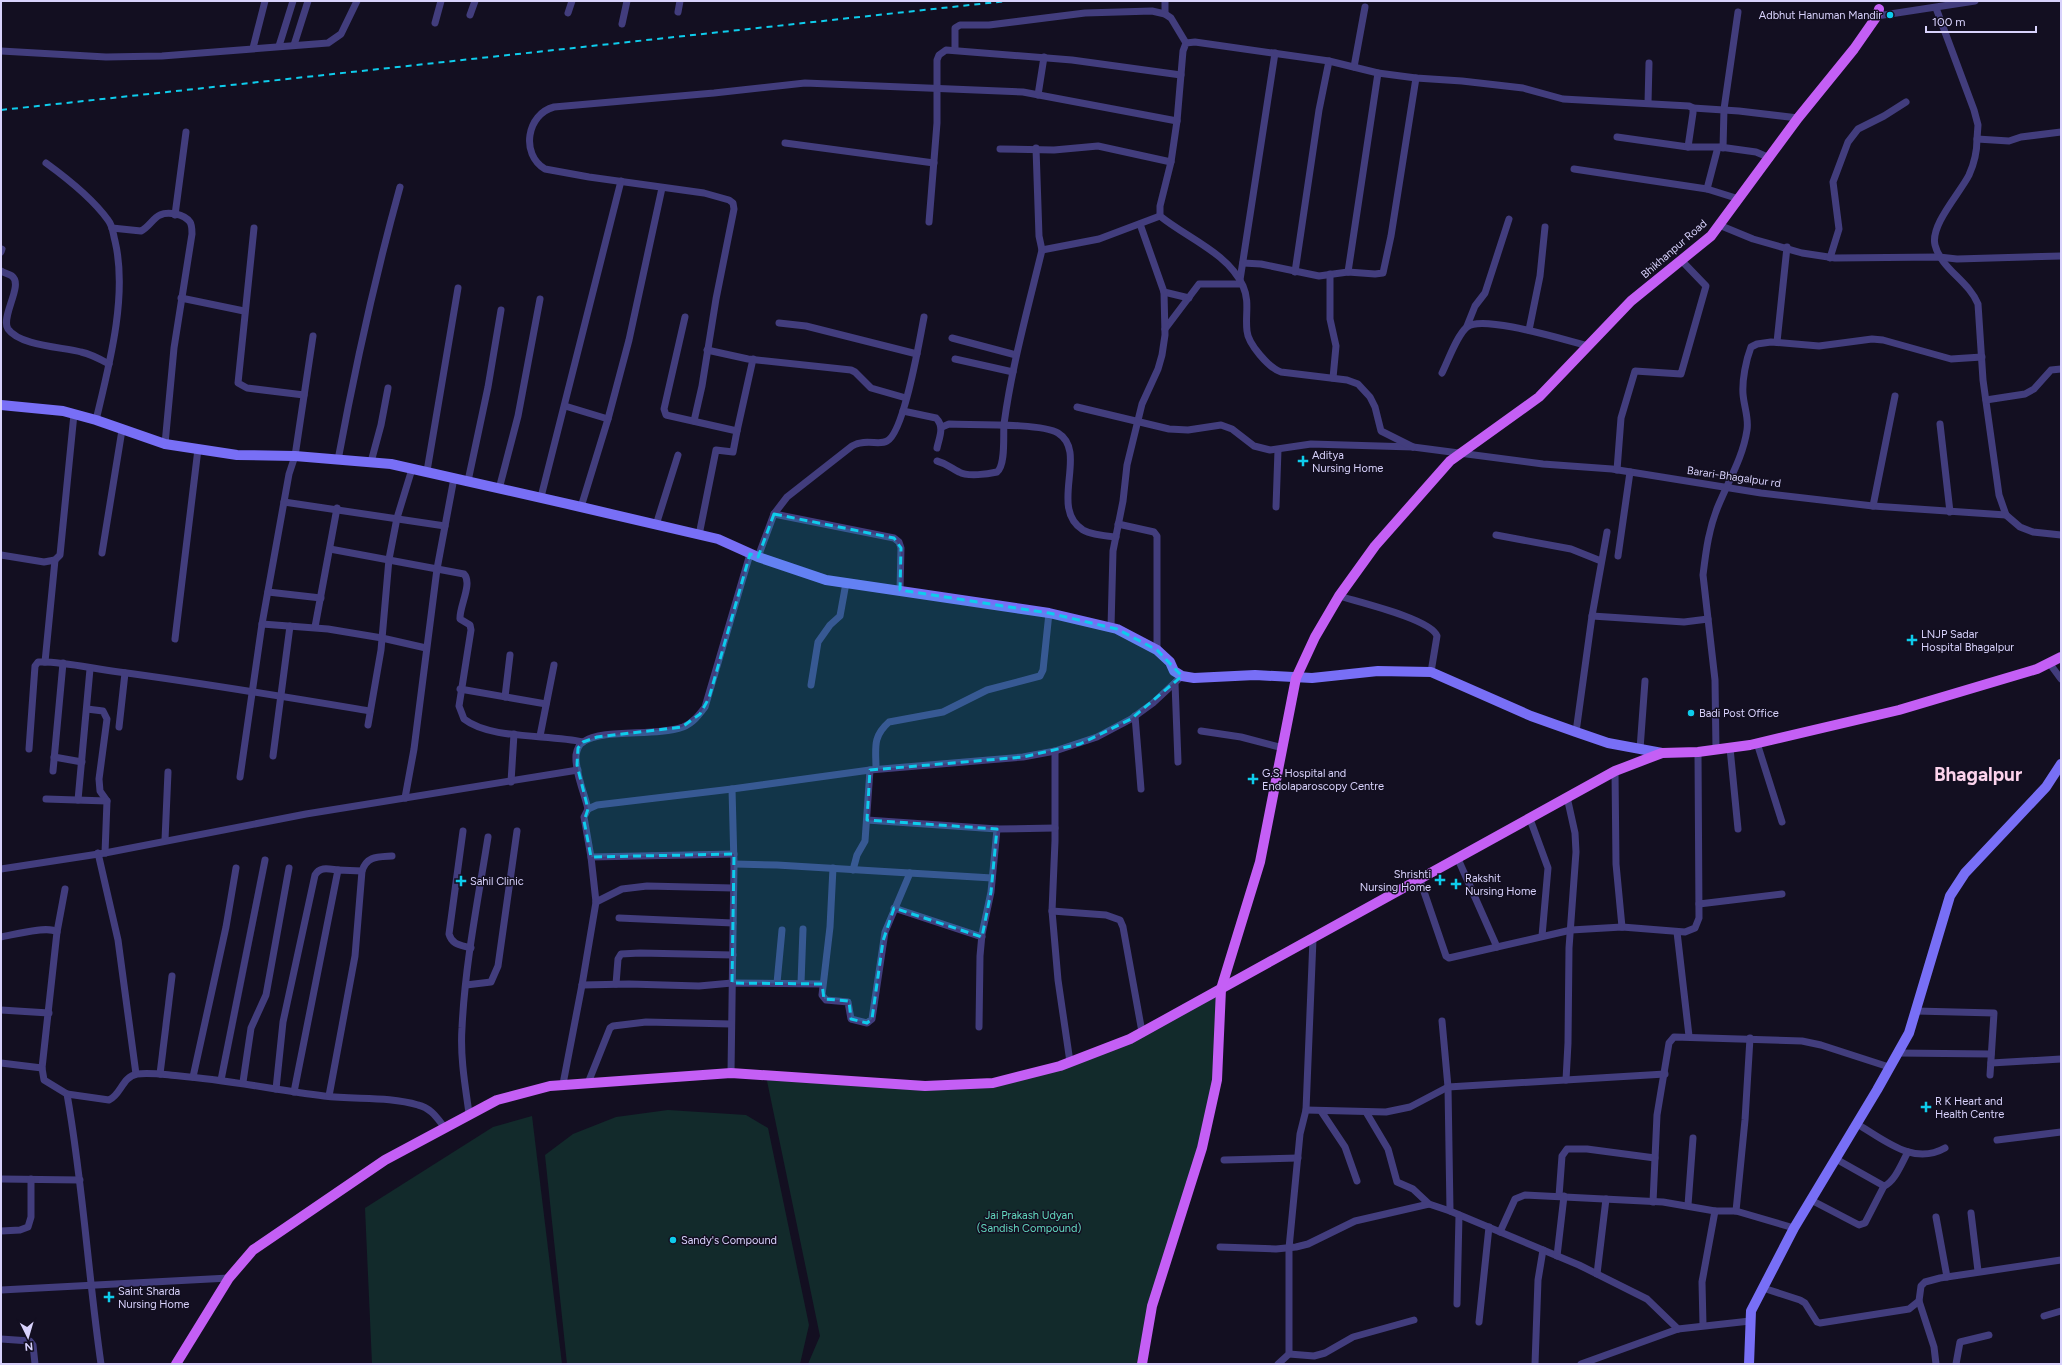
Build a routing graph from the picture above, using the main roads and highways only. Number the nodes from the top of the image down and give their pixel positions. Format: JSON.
{"nodes":[{"id":1,"x":1878,"y":13,"type":"road end"},
{"id":2,"x":2061,"y":657,"type":"edge"},
{"id":3,"x":1221,"y":989,"type":"junction"},
{"id":4,"x":176,"y":1364,"type":"edge"},
{"id":5,"x":1142,"y":1364,"type":"edge"}],
"edges":[{"from":1,"to":3,"type":"main road","name":"Bhikhanpur Road"},
{"from":2,"to":3,"type":"main road"},
{"from":3,"to":4,"type":"main road"},
{"from":3,"to":5,"type":"main road","name":"Bhikhanpur Road"}]}
